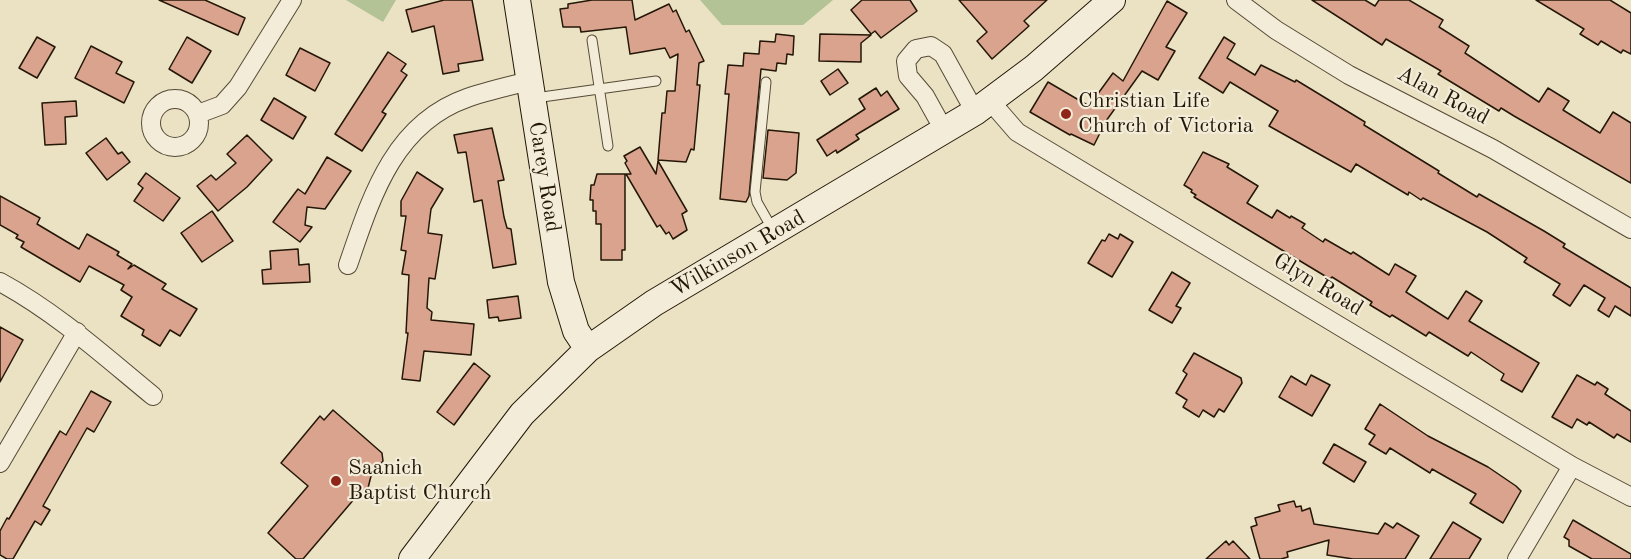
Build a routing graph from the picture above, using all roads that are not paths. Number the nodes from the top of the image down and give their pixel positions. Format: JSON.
{"nodes":[{"id":1,"x":292,"y":0,"type":"edge"},
{"id":2,"x":517,"y":0,"type":"edge"},
{"id":3,"x":1112,"y":0,"type":"edge"},
{"id":4,"x":1236,"y":0,"type":"edge"},
{"id":5,"x":592,"y":40,"type":"dead end"},
{"id":6,"x":656,"y":81,"type":"dead end"},
{"id":7,"x":766,"y":82,"type":"dead end"},
{"id":8,"x":531,"y":89,"type":"junction"},
{"id":9,"x":599,"y":90,"type":"junction"},
{"id":10,"x":983,"y":107,"type":"junction"},
{"id":11,"x":198,"y":114,"type":"dead end"},
{"id":12,"x":945,"y":132,"type":"junction"},
{"id":13,"x":608,"y":146,"type":"dead end"},
{"id":14,"x":1631,"y":229,"type":"edge"},
{"id":15,"x":774,"y":232,"type":"junction"},
{"id":16,"x":348,"y":265,"type":"dead end"},
{"id":17,"x":0,"y":282,"type":"edge"},
{"id":18,"x":77,"y":332,"type":"junction"},
{"id":19,"x":588,"y":348,"type":"junction"},
{"id":20,"x":153,"y":396,"type":"dead end"},
{"id":21,"x":0,"y":463,"type":"edge"},
{"id":22,"x":1572,"y":466,"type":"junction"},
{"id":23,"x":1631,"y":497,"type":"edge"},
{"id":24,"x":412,"y":559,"type":"edge"},
{"id":25,"x":1516,"y":559,"type":"edge"}],
"edges":[{"from":1,"to":11,"type":"street"},
{"from":2,"to":8,"type":"main road","name":"Carey Road"},
{"from":3,"to":10,"type":"main road","name":"Wilkinson Road"},
{"from":4,"to":14,"type":"street","name":"Alan Road"},
{"from":5,"to":9,"type":"lane"},
{"from":6,"to":9,"type":"lane"},
{"from":7,"to":15,"type":"lane"},
{"from":8,"to":9,"type":"lane"},
{"from":8,"to":16,"type":"street"},
{"from":8,"to":19,"type":"main road","name":"Carey Road"},
{"from":9,"to":13,"type":"lane"},
{"from":10,"to":12,"type":"main road","name":"Wilkinson Road"},
{"from":10,"to":12,"type":"street","name":"Glyn Road"},
{"from":10,"to":22,"type":"street","name":"Glyn Road"},
{"from":12,"to":15,"type":"main road","name":"Wilkinson Road"},
{"from":15,"to":19,"type":"main road","name":"Wilkinson Road"},
{"from":17,"to":18,"type":"street"},
{"from":18,"to":20,"type":"street"},
{"from":18,"to":21,"type":"street"},
{"from":19,"to":24,"type":"main road","name":"Wilkinson Road"},
{"from":22,"to":23,"type":"street","name":"Glyn Road"},
{"from":22,"to":25,"type":"street"}]}
